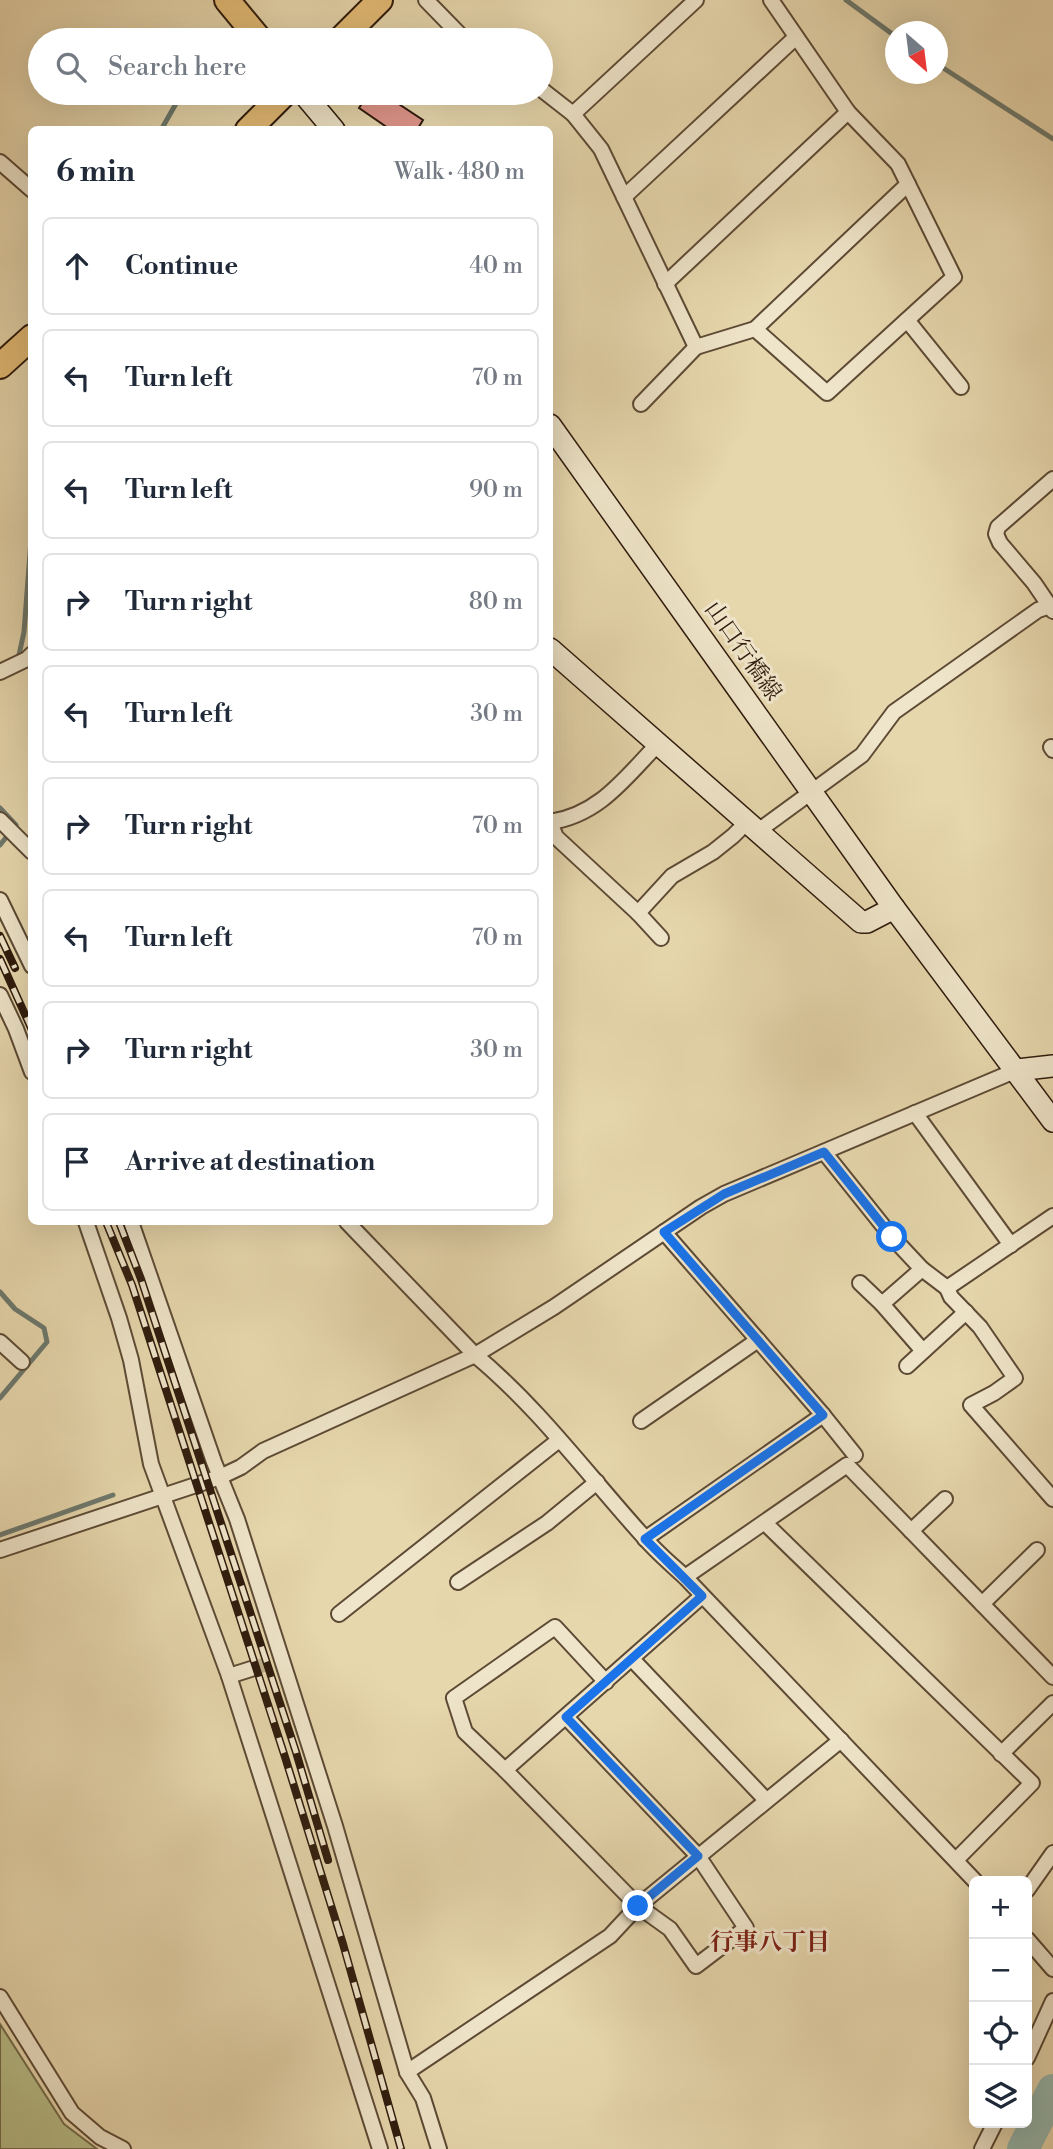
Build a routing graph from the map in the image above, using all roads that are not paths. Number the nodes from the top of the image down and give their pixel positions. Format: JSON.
{"nodes":[{"id":1,"x":227,"y":0,"type":"edge"},
{"id":2,"x":380,"y":0,"type":"edge"},
{"id":3,"x":426,"y":0,"type":"edge"},
{"id":4,"x":696,"y":0,"type":"edge"},
{"id":5,"x":771,"y":0,"type":"edge"},
{"id":6,"x":250,"y":28,"type":"edge"},
{"id":7,"x":352,"y":28,"type":"edge"},
{"id":8,"x":453,"y":28,"type":"edge"},
{"id":9,"x":796,"y":37,"type":"junction"},
{"id":10,"x":553,"y":98,"type":"edge"},
{"id":11,"x":273,"y":105,"type":"edge"},
{"id":12,"x":313,"y":105,"type":"edge"},
{"id":13,"x":848,"y":112,"type":"junction"},
{"id":14,"x":573,"y":114,"type":"junction"},
{"id":15,"x":252,"y":126,"type":"edge"},
{"id":16,"x":331,"y":126,"type":"edge"},
{"id":17,"x":0,"y":162,"type":"edge"},
{"id":18,"x":908,"y":184,"type":"junction"},
{"id":19,"x":28,"y":186,"type":"edge"},
{"id":20,"x":624,"y":197,"type":"junction"},
{"id":21,"x":665,"y":284,"type":"junction"},
{"id":22,"x":907,"y":320,"type":"junction"},
{"id":23,"x":755,"y":329,"type":"junction"},
{"id":24,"x":28,"y":341,"type":"edge"},
{"id":25,"x":696,"y":347,"type":"junction"},
{"id":26,"x":0,"y":366,"type":"edge"},
{"id":27,"x":961,"y":387,"type":"dead end"},
{"id":28,"x":641,"y":404,"type":"dead end"},
{"id":29,"x":553,"y":429,"type":"edge"},
{"id":30,"x":1053,"y":479,"type":"edge"},
{"id":31,"x":1052,"y":607,"type":"edge"},
{"id":32,"x":553,"y":652,"type":"edge"},
{"id":33,"x":28,"y":658,"type":"edge"},
{"id":34,"x":0,"y":672,"type":"edge"},
{"id":35,"x":658,"y":744,"type":"junction"},
{"id":36,"x":812,"y":792,"type":"junction"},
{"id":37,"x":0,"y":820,"type":"edge"},
{"id":38,"x":553,"y":822,"type":"edge"},
{"id":39,"x":752,"y":827,"type":"junction"},
{"id":40,"x":553,"y":830,"type":"edge"},
{"id":41,"x":28,"y":848,"type":"edge"},
{"id":42,"x":0,"y":900,"type":"edge"},
{"id":43,"x":894,"y":908,"type":"junction"},
{"id":44,"x":638,"y":913,"type":"junction"},
{"id":45,"x":661,"y":938,"type":"dead end"},
{"id":46,"x":28,"y":958,"type":"edge"},
{"id":47,"x":0,"y":995,"type":"edge"},
{"id":48,"x":28,"y":1061,"type":"edge"},
{"id":49,"x":1053,"y":1066,"type":"edge"},
{"id":50,"x":1017,"y":1070,"type":"junction"},
{"id":51,"x":915,"y":1113,"type":"junction"},
{"id":52,"x":1053,"y":1121,"type":"edge"},
{"id":53,"x":824,"y":1152,"type":"junction"},
{"id":54,"x":1053,"y":1216,"type":"edge"},
{"id":55,"x":87,"y":1225,"type":"edge"},
{"id":56,"x":132,"y":1225,"type":"edge"},
{"id":57,"x":350,"y":1225,"type":"edge"},
{"id":58,"x":664,"y":1232,"type":"junction"},
{"id":59,"x":1011,"y":1245,"type":"junction"},
{"id":60,"x":922,"y":1269,"type":"junction"},
{"id":61,"x":860,"y":1283,"type":"dead end"},
{"id":62,"x":947,"y":1288,"type":"junction"},
{"id":63,"x":882,"y":1304,"type":"junction"},
{"id":64,"x":966,"y":1312,"type":"junction"},
{"id":65,"x":758,"y":1340,"type":"junction"},
{"id":66,"x":0,"y":1342,"type":"edge"},
{"id":67,"x":923,"y":1351,"type":"junction"},
{"id":68,"x":474,"y":1355,"type":"junction"},
{"id":69,"x":22,"y":1362,"type":"dead end"},
{"id":70,"x":907,"y":1366,"type":"dead end"},
{"id":71,"x":823,"y":1415,"type":"junction"},
{"id":72,"x":641,"y":1421,"type":"dead end"},
{"id":73,"x":559,"y":1440,"type":"junction"},
{"id":74,"x":855,"y":1455,"type":"dead end"},
{"id":75,"x":220,"y":1477,"type":"junction"},
{"id":76,"x":597,"y":1482,"type":"junction"},
{"id":77,"x":164,"y":1495,"type":"junction"},
{"id":78,"x":944,"y":1499,"type":"dead end"},
{"id":79,"x":1053,"y":1499,"type":"edge"},
{"id":80,"x":765,"y":1523,"type":"junction"},
{"id":81,"x":911,"y":1531,"type":"junction"},
{"id":82,"x":645,"y":1539,"type":"junction"},
{"id":83,"x":0,"y":1550,"type":"edge"},
{"id":84,"x":1037,"y":1550,"type":"dead end"},
{"id":85,"x":685,"y":1577,"type":"junction"},
{"id":86,"x":458,"y":1582,"type":"dead end"},
{"id":87,"x":702,"y":1596,"type":"junction"},
{"id":88,"x":982,"y":1604,"type":"junction"},
{"id":89,"x":339,"y":1614,"type":"dead end"},
{"id":90,"x":632,"y":1659,"type":"junction"},
{"id":91,"x":251,"y":1669,"type":"tunnel mouth"},
{"id":92,"x":229,"y":1676,"type":"junction"},
{"id":93,"x":1053,"y":1677,"type":"edge"},
{"id":94,"x":606,"y":1682,"type":"junction"},
{"id":95,"x":1053,"y":1703,"type":"edge"},
{"id":96,"x":566,"y":1717,"type":"junction"},
{"id":97,"x":841,"y":1740,"type":"junction"},
{"id":98,"x":1001,"y":1754,"type":"junction"},
{"id":99,"x":505,"y":1770,"type":"junction"},
{"id":100,"x":766,"y":1800,"type":"junction"},
{"id":101,"x":1053,"y":1853,"type":"edge"},
{"id":102,"x":698,"y":1856,"type":"junction"},
{"id":103,"x":956,"y":1860,"type":"junction"},
{"id":104,"x":970,"y":1876,"type":"edge"},
{"id":105,"x":1032,"y":1883,"type":"edge"},
{"id":106,"x":638,"y":1906,"type":"junction"},
{"id":107,"x":1032,"y":1945,"type":"edge"},
{"id":108,"x":1053,"y":1969,"type":"edge"},
{"id":109,"x":0,"y":1997,"type":"edge"},
{"id":110,"x":1053,"y":2001,"type":"edge"},
{"id":111,"x":1032,"y":2047,"type":"edge"},
{"id":112,"x":407,"y":2072,"type":"junction"},
{"id":113,"x":992,"y":2128,"type":"edge"},
{"id":114,"x":123,"y":2149,"type":"edge"},
{"id":115,"x":380,"y":2149,"type":"edge"},
{"id":116,"x":439,"y":2149,"type":"edge"},
{"id":117,"x":982,"y":2149,"type":"edge"}],
"edges":[{"from":1,"to":6,"type":"highway"},
{"from":2,"to":7,"type":"highway"},
{"from":3,"to":8,"type":"street"},
{"from":4,"to":14,"type":"street"},
{"from":5,"to":9,"type":"street"},
{"from":9,"to":13,"type":"street"},
{"from":9,"to":20,"type":"street"},
{"from":10,"to":14,"type":"street"},
{"from":11,"to":15,"type":"highway"},
{"from":12,"to":16,"type":"main road"},
{"from":13,"to":18,"type":"street"},
{"from":13,"to":21,"type":"street"},
{"from":14,"to":20,"type":"street"},
{"from":17,"to":19,"type":"street"},
{"from":18,"to":22,"type":"street"},
{"from":18,"to":23,"type":"street"},
{"from":20,"to":21,"type":"street"},
{"from":21,"to":25,"type":"street"},
{"from":22,"to":23,"type":"street"},
{"from":22,"to":27,"type":"street"},
{"from":23,"to":25,"type":"street"},
{"from":24,"to":26,"type":"highway"},
{"from":25,"to":28,"type":"street"},
{"from":29,"to":36,"type":"main road","name":"山口行橋線"},
{"from":30,"to":31,"type":"street"},
{"from":31,"to":36,"type":"street"},
{"from":32,"to":35,"type":"main road"},
{"from":33,"to":34,"type":"street"},
{"from":35,"to":38,"type":"street"},
{"from":35,"to":39,"type":"main road"},
{"from":36,"to":39,"type":"street"},
{"from":36,"to":43,"type":"main road","name":"山口行橋線"},
{"from":37,"to":41,"type":"street"},
{"from":39,"to":43,"type":"main road"},
{"from":39,"to":44,"type":"street"},
{"from":40,"to":44,"type":"street"},
{"from":42,"to":46,"type":"street"},
{"from":43,"to":50,"type":"main road","name":"山口行橋線"},
{"from":44,"to":45,"type":"street"},
{"from":47,"to":48,"type":"street"},
{"from":49,"to":50,"type":"main road"},
{"from":50,"to":51,"type":"street"},
{"from":50,"to":52,"type":"main road","name":"山口行橋線"},
{"from":51,"to":53,"type":"street"},
{"from":51,"to":59,"type":"street"},
{"from":53,"to":58,"type":"street"},
{"from":53,"to":60,"type":"street"},
{"from":54,"to":59,"type":"street"},
{"from":55,"to":77,"type":"street"},
{"from":56,"to":75,"type":"street"},
{"from":57,"to":68,"type":"street"},
{"from":58,"to":65,"type":"street"},
{"from":58,"to":68,"type":"street"},
{"from":59,"to":62,"type":"street"},
{"from":60,"to":62,"type":"street"},
{"from":60,"to":63,"type":"street"},
{"from":61,"to":63,"type":"street"},
{"from":62,"to":64,"type":"street"},
{"from":63,"to":67,"type":"street"},
{"from":64,"to":67,"type":"street"},
{"from":64,"to":79,"type":"street"},
{"from":65,"to":71,"type":"street"},
{"from":65,"to":72,"type":"street"},
{"from":66,"to":69,"type":"street"},
{"from":67,"to":70,"type":"street"},
{"from":68,"to":73,"type":"street"},
{"from":68,"to":75,"type":"street"},
{"from":71,"to":74,"type":"street"},
{"from":71,"to":82,"type":"street"},
{"from":73,"to":76,"type":"street"},
{"from":73,"to":89,"type":"street"},
{"from":75,"to":77,"type":"street"},
{"from":75,"to":112,"type":"street"},
{"from":76,"to":82,"type":"street"},
{"from":76,"to":86,"type":"street"},
{"from":77,"to":83,"type":"street"},
{"from":77,"to":92,"type":"street"},
{"from":78,"to":81,"type":"street"},
{"from":80,"to":81,"type":"street"},
{"from":80,"to":85,"type":"street"},
{"from":80,"to":98,"type":"street"},
{"from":81,"to":88,"type":"street"},
{"from":82,"to":85,"type":"street"},
{"from":84,"to":88,"type":"street"},
{"from":85,"to":87,"type":"street"},
{"from":87,"to":90,"type":"street"},
{"from":87,"to":97,"type":"street"},
{"from":88,"to":93,"type":"street"},
{"from":90,"to":94,"type":"street"},
{"from":90,"to":100,"type":"street"},
{"from":91,"to":92,"type":"street"},
{"from":92,"to":115,"type":"street"},
{"from":94,"to":96,"type":"street"},
{"from":94,"to":99,"type":"street"},
{"from":95,"to":98,"type":"street"},
{"from":96,"to":99,"type":"street"},
{"from":96,"to":102,"type":"street"},
{"from":97,"to":100,"type":"street"},
{"from":97,"to":103,"type":"street"},
{"from":98,"to":103,"type":"street"},
{"from":99,"to":106,"type":"street"},
{"from":100,"to":102,"type":"street"},
{"from":101,"to":105,"type":"street"},
{"from":102,"to":106,"type":"street"},
{"from":102,"to":106,"type":"street"},
{"from":103,"to":104,"type":"street"},
{"from":106,"to":112,"type":"street"},
{"from":107,"to":108,"type":"street"},
{"from":109,"to":114,"type":"street"},
{"from":110,"to":111,"type":"street"},
{"from":112,"to":116,"type":"street"},
{"from":113,"to":117,"type":"street"}]}
